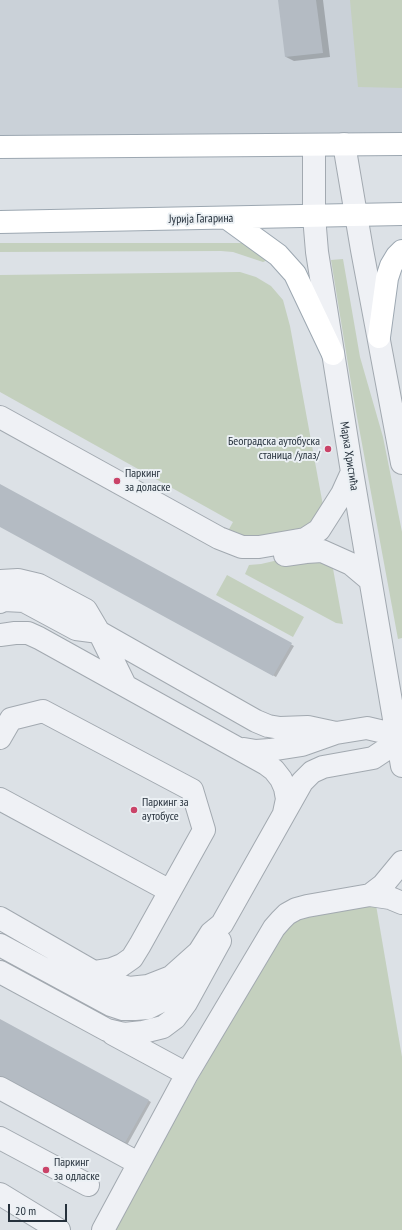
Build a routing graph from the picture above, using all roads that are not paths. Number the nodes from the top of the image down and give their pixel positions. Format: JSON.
{"nodes":[{"id":1,"x":344,"y":144,"type":"junction"},
{"id":2,"x":402,"y":144,"type":"edge"},
{"id":3,"x":314,"y":145,"type":"junction"},
{"id":4,"x":0,"y":147,"type":"edge"},
{"id":5,"x":402,"y":214,"type":"edge"},
{"id":6,"x":357,"y":215,"type":"junction"},
{"id":7,"x":314,"y":216,"type":"junction"},
{"id":8,"x":227,"y":218,"type":"junction"},
{"id":9,"x":0,"y":222,"type":"edge"},
{"id":10,"x":402,"y":251,"type":"edge"},
{"id":11,"x":379,"y":337,"type":"junction"},
{"id":12,"x":333,"y":354,"type":"junction"},
{"id":13,"x":0,"y":417,"type":"edge"},
{"id":14,"x":402,"y":463,"type":"edge"},
{"id":15,"x":352,"y":472,"type":"junction"},
{"id":16,"x":219,"y":538,"type":"junction"},
{"id":17,"x":370,"y":580,"type":"junction"},
{"id":18,"x":0,"y":581,"type":"edge"},
{"id":19,"x":0,"y":602,"type":"edge"},
{"id":20,"x":99,"y":632,"type":"junction"},
{"id":21,"x":0,"y":635,"type":"edge"},
{"id":22,"x":65,"y":652,"type":"junction"},
{"id":23,"x":110,"y":655,"type":"junction"},
{"id":24,"x":144,"y":657,"type":"junction"},
{"id":25,"x":125,"y":685,"type":"junction"},
{"id":26,"x":336,"y":733,"type":"junction"},
{"id":27,"x":399,"y":737,"type":"edge"},
{"id":28,"x":0,"y":738,"type":"edge"},
{"id":29,"x":231,"y":744,"type":"junction"},
{"id":30,"x":402,"y":766,"type":"edge"},
{"id":31,"x":0,"y":799,"type":"edge"},
{"id":32,"x":282,"y":819,"type":"junction"},
{"id":33,"x":402,"y":862,"type":"edge"},
{"id":34,"x":170,"y":891,"type":"junction"},
{"id":35,"x":370,"y":895,"type":"junction"},
{"id":36,"x":402,"y":903,"type":"edge"},
{"id":37,"x":0,"y":918,"type":"edge"},
{"id":38,"x":222,"y":924,"type":"junction"},
{"id":39,"x":0,"y":945,"type":"edge"},
{"id":40,"x":199,"y":952,"type":"junction"},
{"id":41,"x":0,"y":972,"type":"edge"},
{"id":42,"x":94,"y":972,"type":"junction"},
{"id":43,"x":107,"y":1030,"type":"junction"},
{"id":44,"x":187,"y":1074,"type":"junction"},
{"id":45,"x":0,"y":1088,"type":"edge"},
{"id":46,"x":0,"y":1138,"type":"edge"},
{"id":47,"x":138,"y":1163,"type":"junction"},
{"id":48,"x":88,"y":1185,"type":"dead end"},
{"id":49,"x":0,"y":1194,"type":"edge"},
{"id":50,"x":59,"y":1230,"type":"edge"},
{"id":51,"x":103,"y":1230,"type":"edge"}],
"edges":[{"from":1,"to":2,"type":"main road"},
{"from":1,"to":3,"type":"main road"},
{"from":1,"to":6,"type":"street"},
{"from":3,"to":4,"type":"main road"},
{"from":3,"to":7,"type":"street","name":"Марка Христића"},
{"from":5,"to":6,"type":"main road","name":"Јурија Гагарина"},
{"from":6,"to":7,"type":"main road","name":"Јурија Гагарина"},
{"from":6,"to":11,"type":"street"},
{"from":7,"to":8,"type":"main road","name":"Јурија Гагарина"},
{"from":7,"to":12,"type":"street","name":"Марка Христића"},
{"from":8,"to":9,"type":"main road","name":"Јурија Гагарина"},
{"from":8,"to":12,"type":"main road"},
{"from":10,"to":11,"type":"main road"},
{"from":11,"to":14,"type":"street"},
{"from":12,"to":15,"type":"street","name":"Марка Христића"},
{"from":13,"to":16,"type":"street"},
{"from":15,"to":16,"type":"street"},
{"from":15,"to":17,"type":"street","name":"Марка Христића"},
{"from":16,"to":17,"type":"street"},
{"from":17,"to":27,"type":"street","name":"Марка Христића"},
{"from":18,"to":20,"type":"street"},
{"from":19,"to":20,"type":"street"},
{"from":20,"to":23,"type":"street"},
{"from":20,"to":24,"type":"street"},
{"from":21,"to":22,"type":"street"},
{"from":22,"to":23,"type":"street"},
{"from":22,"to":25,"type":"street"},
{"from":23,"to":24,"type":"street"},
{"from":23,"to":25,"type":"street"},
{"from":24,"to":26,"type":"street"},
{"from":25,"to":29,"type":"street"},
{"from":26,"to":27,"type":"street"},
{"from":26,"to":29,"type":"street"},
{"from":27,"to":30,"type":"street","name":"Марка Христића"},
{"from":27,"to":32,"type":"street"},
{"from":28,"to":34,"type":"street"},
{"from":29,"to":32,"type":"street"},
{"from":31,"to":34,"type":"street"},
{"from":32,"to":38,"type":"street"},
{"from":33,"to":35,"type":"street"},
{"from":34,"to":42,"type":"street"},
{"from":35,"to":36,"type":"street"},
{"from":35,"to":44,"type":"street"},
{"from":37,"to":42,"type":"street"},
{"from":38,"to":40,"type":"street"},
{"from":38,"to":43,"type":"street"},
{"from":39,"to":40,"type":"street"},
{"from":40,"to":42,"type":"street"},
{"from":41,"to":43,"type":"street"},
{"from":43,"to":44,"type":"street"},
{"from":44,"to":47,"type":"street"},
{"from":45,"to":47,"type":"street"},
{"from":46,"to":48,"type":"street"},
{"from":47,"to":51,"type":"street"},
{"from":49,"to":50,"type":"street"}]}
